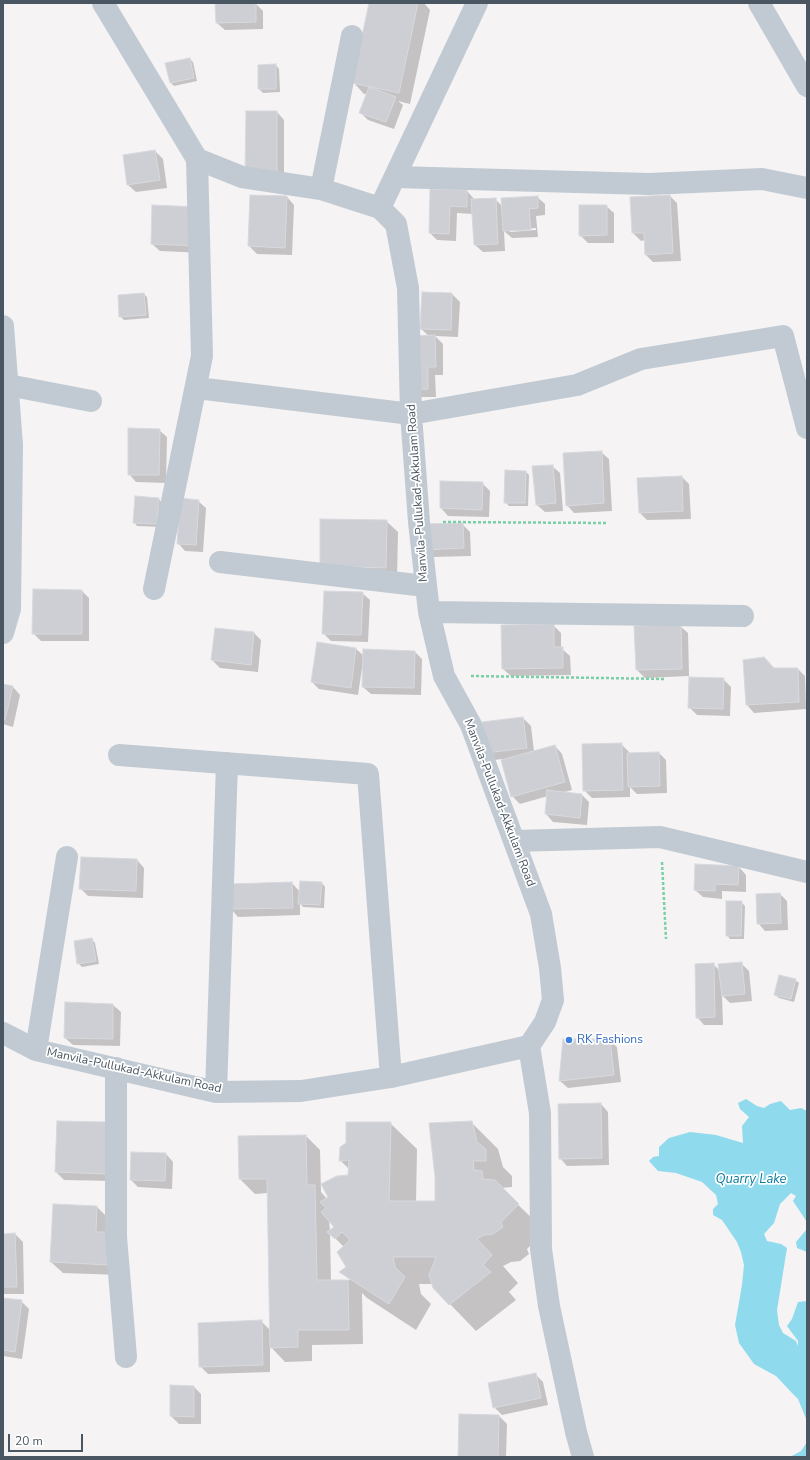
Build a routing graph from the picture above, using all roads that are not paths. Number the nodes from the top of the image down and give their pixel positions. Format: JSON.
{"nodes":[{"id":1,"x":103,"y":3,"type":"edge"},
{"id":2,"x":477,"y":3,"type":"edge"},
{"id":3,"x":759,"y":3,"type":"edge"},
{"id":4,"x":352,"y":36,"type":"dead end"},
{"id":5,"x":807,"y":86,"type":"edge"},
{"id":6,"x":197,"y":159,"type":"junction"},
{"id":7,"x":395,"y":178,"type":"junction"},
{"id":8,"x":807,"y":188,"type":"edge"},
{"id":9,"x":321,"y":189,"type":"junction"},
{"id":10,"x":380,"y":208,"type":"junction"},
{"id":11,"x":3,"y":326,"type":"edge"},
{"id":12,"x":8,"y":385,"type":"junction"},
{"id":13,"x":197,"y":388,"type":"junction"},
{"id":14,"x":91,"y":401,"type":"dead end"},
{"id":15,"x":411,"y":414,"type":"junction"},
{"id":16,"x":807,"y":428,"type":"edge"},
{"id":17,"x":220,"y":562,"type":"dead end"},
{"id":18,"x":426,"y":586,"type":"junction"},
{"id":19,"x":154,"y":588,"type":"dead end"},
{"id":20,"x":429,"y":612,"type":"junction"},
{"id":21,"x":743,"y":616,"type":"dead end"},
{"id":22,"x":3,"y":633,"type":"edge"},
{"id":23,"x":119,"y":755,"type":"dead end"},
{"id":24,"x":227,"y":763,"type":"junction"},
{"id":25,"x":514,"y":841,"type":"junction"},
{"id":26,"x":66,"y":857,"type":"dead end"},
{"id":27,"x":807,"y":872,"type":"edge"},
{"id":28,"x":3,"y":1033,"type":"edge"},
{"id":29,"x":529,"y":1046,"type":"junction"},
{"id":30,"x":36,"y":1050,"type":"junction"},
{"id":31,"x":116,"y":1068,"type":"junction"},
{"id":32,"x":391,"y":1077,"type":"junction"},
{"id":33,"x":216,"y":1092,"type":"junction"},
{"id":34,"x":126,"y":1357,"type":"dead end"},
{"id":35,"x":583,"y":1457,"type":"edge"}],
"edges":[{"from":1,"to":6,"type":"street"},
{"from":2,"to":7,"type":"street"},
{"from":3,"to":5,"type":"street"},
{"from":4,"to":9,"type":"street"},
{"from":6,"to":9,"type":"street","name":"Manvila-Pullukad-Akkulam Road"},
{"from":6,"to":13,"type":"street"},
{"from":7,"to":8,"type":"street"},
{"from":7,"to":10,"type":"street"},
{"from":9,"to":10,"type":"street","name":"Manvila-Pullukad-Akkulam Road"},
{"from":10,"to":15,"type":"street","name":"Manvila-Pullukad-Akkulam Road"},
{"from":11,"to":12,"type":"street"},
{"from":12,"to":14,"type":"street"},
{"from":12,"to":22,"type":"street"},
{"from":13,"to":15,"type":"street"},
{"from":13,"to":19,"type":"street"},
{"from":15,"to":16,"type":"street"},
{"from":15,"to":18,"type":"street","name":"Manvila-Pullukad-Akkulam Road"},
{"from":17,"to":18,"type":"street"},
{"from":18,"to":20,"type":"street","name":"Manvila-Pullukad-Akkulam Road"},
{"from":20,"to":21,"type":"street"},
{"from":20,"to":25,"type":"street","name":"Manvila-Pullukad-Akkulam Road"},
{"from":23,"to":24,"type":"street"},
{"from":24,"to":32,"type":"street"},
{"from":24,"to":33,"type":"street"},
{"from":25,"to":27,"type":"street"},
{"from":25,"to":29,"type":"street","name":"Manvila-Pullukad-Akkulam Road"},
{"from":26,"to":30,"type":"street"},
{"from":28,"to":30,"type":"street","name":"Manvila-Pullukad-Akkulam Road"},
{"from":29,"to":32,"type":"street","name":"Manvila-Pullukad-Akkulam Road"},
{"from":29,"to":35,"type":"street"},
{"from":30,"to":31,"type":"street","name":"Manvila-Pullukad-Akkulam Road"},
{"from":31,"to":33,"type":"street","name":"Manvila-Pullukad-Akkulam Road"},
{"from":31,"to":34,"type":"street"},
{"from":32,"to":33,"type":"street","name":"Manvila-Pullukad-Akkulam Road"}]}
